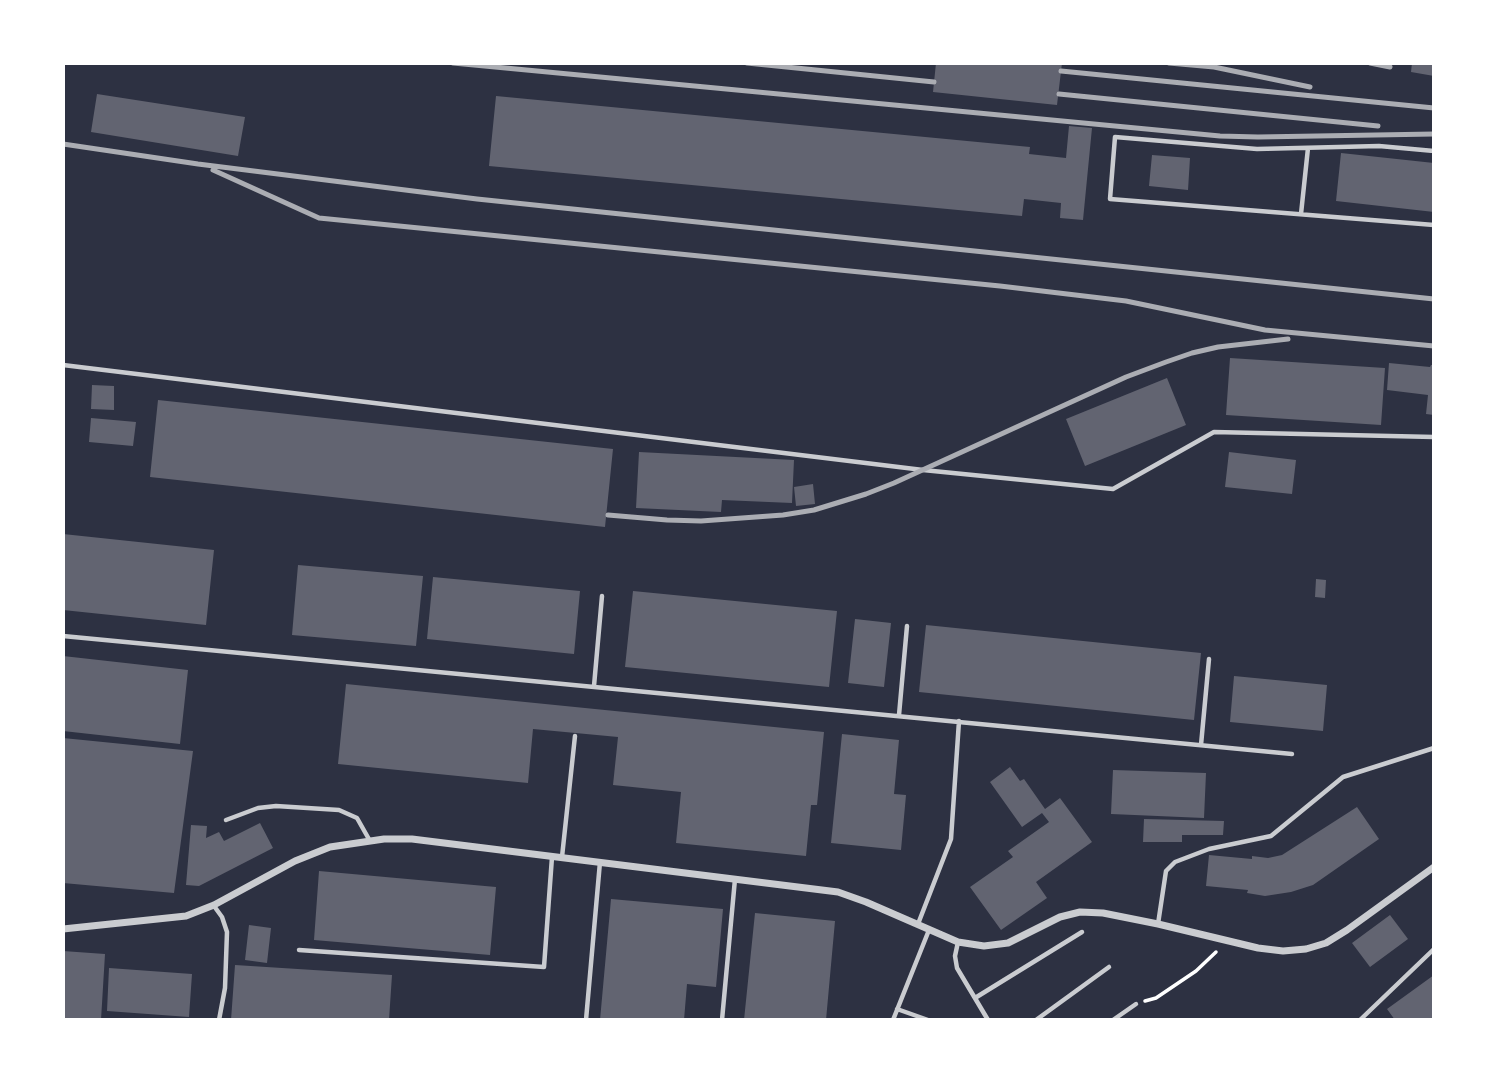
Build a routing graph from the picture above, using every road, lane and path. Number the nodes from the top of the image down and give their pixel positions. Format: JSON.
{"nodes":[{"id":1,"x":1308,"y":148,"type":"junction"},
{"id":2,"x":1434,"y":151,"type":"edge"},
{"id":3,"x":1301,"y":214,"type":"junction"},
{"id":4,"x":1434,"y":225,"type":"edge"},
{"id":5,"x":63,"y":365,"type":"edge"},
{"id":6,"x":1434,"y":437,"type":"edge"},
{"id":7,"x":602,"y":596,"type":"dead end"},
{"id":8,"x":907,"y":626,"type":"dead end"},
{"id":9,"x":63,"y":636,"type":"edge"},
{"id":10,"x":1209,"y":659,"type":"dead end"},
{"id":11,"x":594,"y":686,"type":"junction"},
{"id":12,"x":899,"y":715,"type":"junction"},
{"id":13,"x":960,"y":721,"type":"junction"},
{"id":14,"x":575,"y":736,"type":"dead end"},
{"id":15,"x":1201,"y":745,"type":"junction"},
{"id":16,"x":1434,"y":748,"type":"edge"},
{"id":17,"x":1292,"y":754,"type":"dead end"},
{"id":18,"x":226,"y":820,"type":"dead end"},
{"id":19,"x":370,"y":841,"type":"junction"},
{"id":20,"x":552,"y":857,"type":"junction"},
{"id":21,"x":562,"y":858,"type":"junction"},
{"id":22,"x":600,"y":862,"type":"junction"},
{"id":23,"x":1434,"y":867,"type":"edge"},
{"id":24,"x":735,"y":879,"type":"junction"},
{"id":25,"x":214,"y":905,"type":"junction"},
{"id":26,"x":1158,"y":923,"type":"junction"},
{"id":27,"x":917,"y":925,"type":"junction"},
{"id":28,"x":63,"y":929,"type":"edge"},
{"id":29,"x":929,"y":930,"type":"junction"},
{"id":30,"x":1082,"y":932,"type":"dead end"},
{"id":31,"x":1227,"y":941,"type":"junction"},
{"id":32,"x":958,"y":942,"type":"junction"},
{"id":33,"x":1434,"y":949,"type":"edge"},
{"id":34,"x":299,"y":950,"type":"dead end"},
{"id":35,"x":1109,"y":967,"type":"dead end"},
{"id":36,"x":975,"y":998,"type":"junction"},
{"id":37,"x":1136,"y":1004,"type":"joint"},
{"id":38,"x":897,"y":1009,"type":"junction"},
{"id":39,"x":219,"y":1020,"type":"edge"},
{"id":40,"x":586,"y":1020,"type":"edge"},
{"id":41,"x":722,"y":1020,"type":"edge"},
{"id":42,"x":893,"y":1020,"type":"edge"},
{"id":43,"x":928,"y":1020,"type":"edge"},
{"id":44,"x":988,"y":1020,"type":"edge"},
{"id":45,"x":1036,"y":1020,"type":"edge"},
{"id":46,"x":1113,"y":1020,"type":"edge"},
{"id":47,"x":1360,"y":1020,"type":"edge"}],
"edges":[{"from":1,"to":2,"type":"lane"},
{"from":1,"to":3,"type":"lane"},
{"from":1,"to":3,"type":"lane"},
{"from":3,"to":4,"type":"lane"},
{"from":5,"to":6,"type":"lane"},
{"from":7,"to":11,"type":"lane"},
{"from":8,"to":12,"type":"lane"},
{"from":9,"to":11,"type":"lane"},
{"from":10,"to":15,"type":"lane"},
{"from":11,"to":12,"type":"lane"},
{"from":12,"to":13,"type":"lane"},
{"from":13,"to":15,"type":"lane"},
{"from":13,"to":27,"type":"lane"},
{"from":14,"to":21,"type":"lane"},
{"from":15,"to":17,"type":"lane"},
{"from":16,"to":26,"type":"lane"},
{"from":18,"to":19,"type":"lane"},
{"from":19,"to":20,"type":"street"},
{"from":19,"to":25,"type":"street"},
{"from":20,"to":21,"type":"street"},
{"from":20,"to":34,"type":"lane"},
{"from":21,"to":22,"type":"street"},
{"from":22,"to":24,"type":"street"},
{"from":22,"to":40,"type":"lane"},
{"from":23,"to":31,"type":"street"},
{"from":24,"to":27,"type":"street"},
{"from":24,"to":41,"type":"lane"},
{"from":25,"to":28,"type":"street"},
{"from":25,"to":39,"type":"lane"},
{"from":26,"to":31,"type":"street"},
{"from":26,"to":32,"type":"street"},
{"from":27,"to":29,"type":"street"},
{"from":29,"to":32,"type":"street"},
{"from":29,"to":38,"type":"lane"},
{"from":30,"to":36,"type":"lane"},
{"from":31,"to":37,"type":"path"},
{"from":32,"to":36,"type":"lane"},
{"from":33,"to":47,"type":"lane"},
{"from":35,"to":45,"type":"lane"},
{"from":36,"to":44,"type":"lane"},
{"from":37,"to":46,"type":"lane"},
{"from":38,"to":42,"type":"lane"},
{"from":38,"to":43,"type":"lane"}]}
